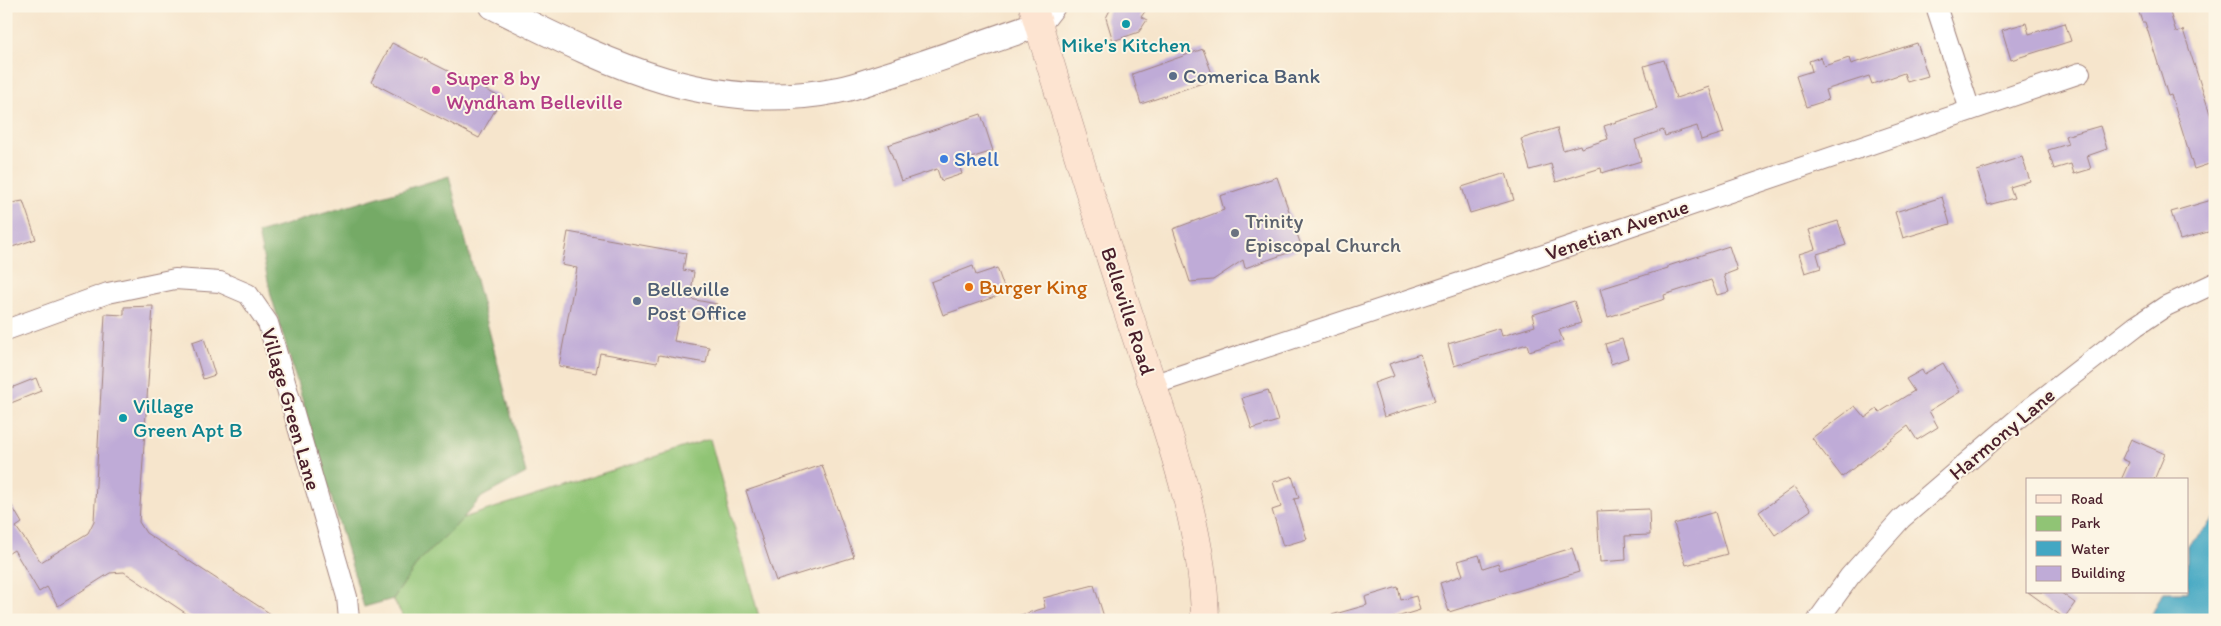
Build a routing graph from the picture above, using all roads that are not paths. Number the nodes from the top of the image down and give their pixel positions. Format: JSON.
{"nodes":[{"id":1,"x":494,"y":6,"type":"edge"},
{"id":2,"x":1936,"y":6,"type":"edge"},
{"id":3,"x":1041,"y":12,"type":"edge"},
{"id":4,"x":2080,"y":73,"type":"dead end"},
{"id":5,"x":1970,"y":110,"type":"junction"},
{"id":6,"x":2215,"y":282,"type":"edge"},
{"id":7,"x":6,"y":330,"type":"edge"},
{"id":8,"x":1152,"y":384,"type":"junction"},
{"id":9,"x":349,"y":620,"type":"edge"},
{"id":10,"x":1205,"y":620,"type":"edge"},
{"id":11,"x":1818,"y":620,"type":"edge"}],
"edges":[{"from":1,"to":3,"type":"street"},
{"from":2,"to":5,"type":"street"},
{"from":3,"to":8,"type":"main road","name":"Belleville Road"},
{"from":4,"to":5,"type":"street","name":"Venetian Avenue"},
{"from":5,"to":8,"type":"street","name":"Venetian Avenue"},
{"from":6,"to":11,"type":"street","name":"Harmony Lane"},
{"from":7,"to":9,"type":"street","name":"Village Green Lane"},
{"from":8,"to":10,"type":"main road","name":"Belleville Road"}]}
